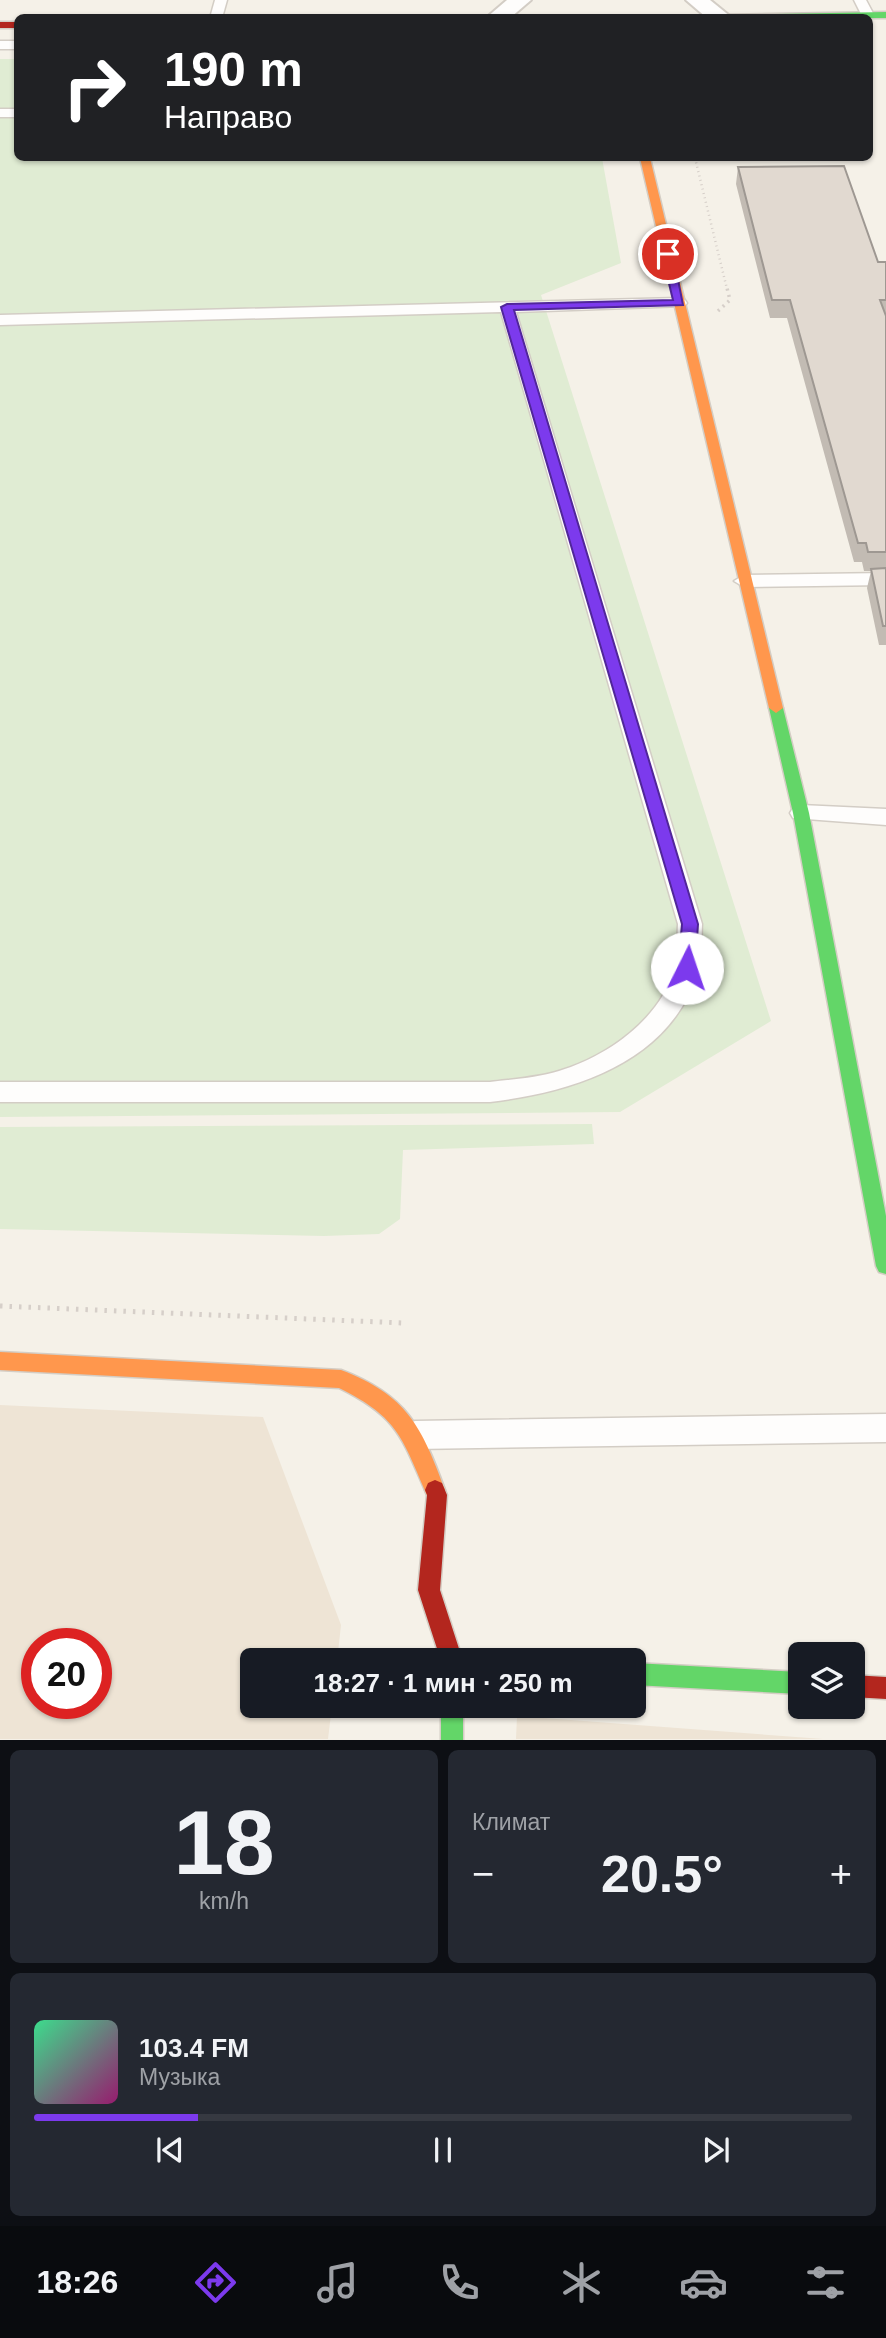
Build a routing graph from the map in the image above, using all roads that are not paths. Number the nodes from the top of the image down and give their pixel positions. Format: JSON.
{"nodes":[{"id":1,"x":521,"y":0,"type":"edge"},
{"id":2,"x":696,"y":0,"type":"edge"},
{"id":3,"x":866,"y":5,"type":"edge"},
{"id":4,"x":502,"y":14,"type":"edge"},
{"id":5,"x":714,"y":14,"type":"edge"},
{"id":6,"x":764,"y":14,"type":"edge"},
{"id":7,"x":886,"y":15,"type":"edge"},
{"id":8,"x":646,"y":161,"type":"edge"},
{"id":9,"x":679,"y":303,"type":"junction"},
{"id":10,"x":507,"y":307,"type":"junction"},
{"id":11,"x":0,"y":320,"type":"edge"},
{"id":12,"x":886,"y":579,"type":"edge"},
{"id":13,"x":744,"y":581,"type":"junction"},
{"id":14,"x":801,"y":813,"type":"junction"},
{"id":15,"x":886,"y":817,"type":"edge"},
{"id":16,"x":0,"y":1092,"type":"edge"},
{"id":17,"x":886,"y":1266,"type":"edge"},
{"id":18,"x":0,"y":1362,"type":"edge"},
{"id":19,"x":886,"y":1428,"type":"edge"},
{"id":20,"x":415,"y":1435,"type":"junction"},
{"id":21,"x":448,"y":1648,"type":"edge"},
{"id":22,"x":646,"y":1675,"type":"edge"},
{"id":23,"x":788,"y":1683,"type":"edge"},
{"id":24,"x":865,"y":1687,"type":"edge"},
{"id":25,"x":886,"y":1688,"type":"edge"},
{"id":26,"x":452,"y":1718,"type":"edge"},
{"id":27,"x":452,"y":1740,"type":"edge"}],
"edges":[{"from":1,"to":4,"type":"street"},
{"from":2,"to":5,"type":"street"},
{"from":3,"to":6,"type":"street"},
{"from":3,"to":7,"type":"street"},
{"from":8,"to":9,"type":"street"},
{"from":9,"to":10,"type":"lane"},
{"from":9,"to":13,"type":"street"},
{"from":10,"to":11,"type":"lane"},
{"from":10,"to":16,"type":"lane"},
{"from":12,"to":13,"type":"lane"},
{"from":13,"to":14,"type":"street"},
{"from":14,"to":15,"type":"lane"},
{"from":14,"to":17,"type":"street"},
{"from":18,"to":20,"type":"street"},
{"from":19,"to":20,"type":"lane"},
{"from":20,"to":21,"type":"street"},
{"from":22,"to":23,"type":"street"},
{"from":24,"to":25,"type":"street"},
{"from":26,"to":27,"type":"street"}]}
